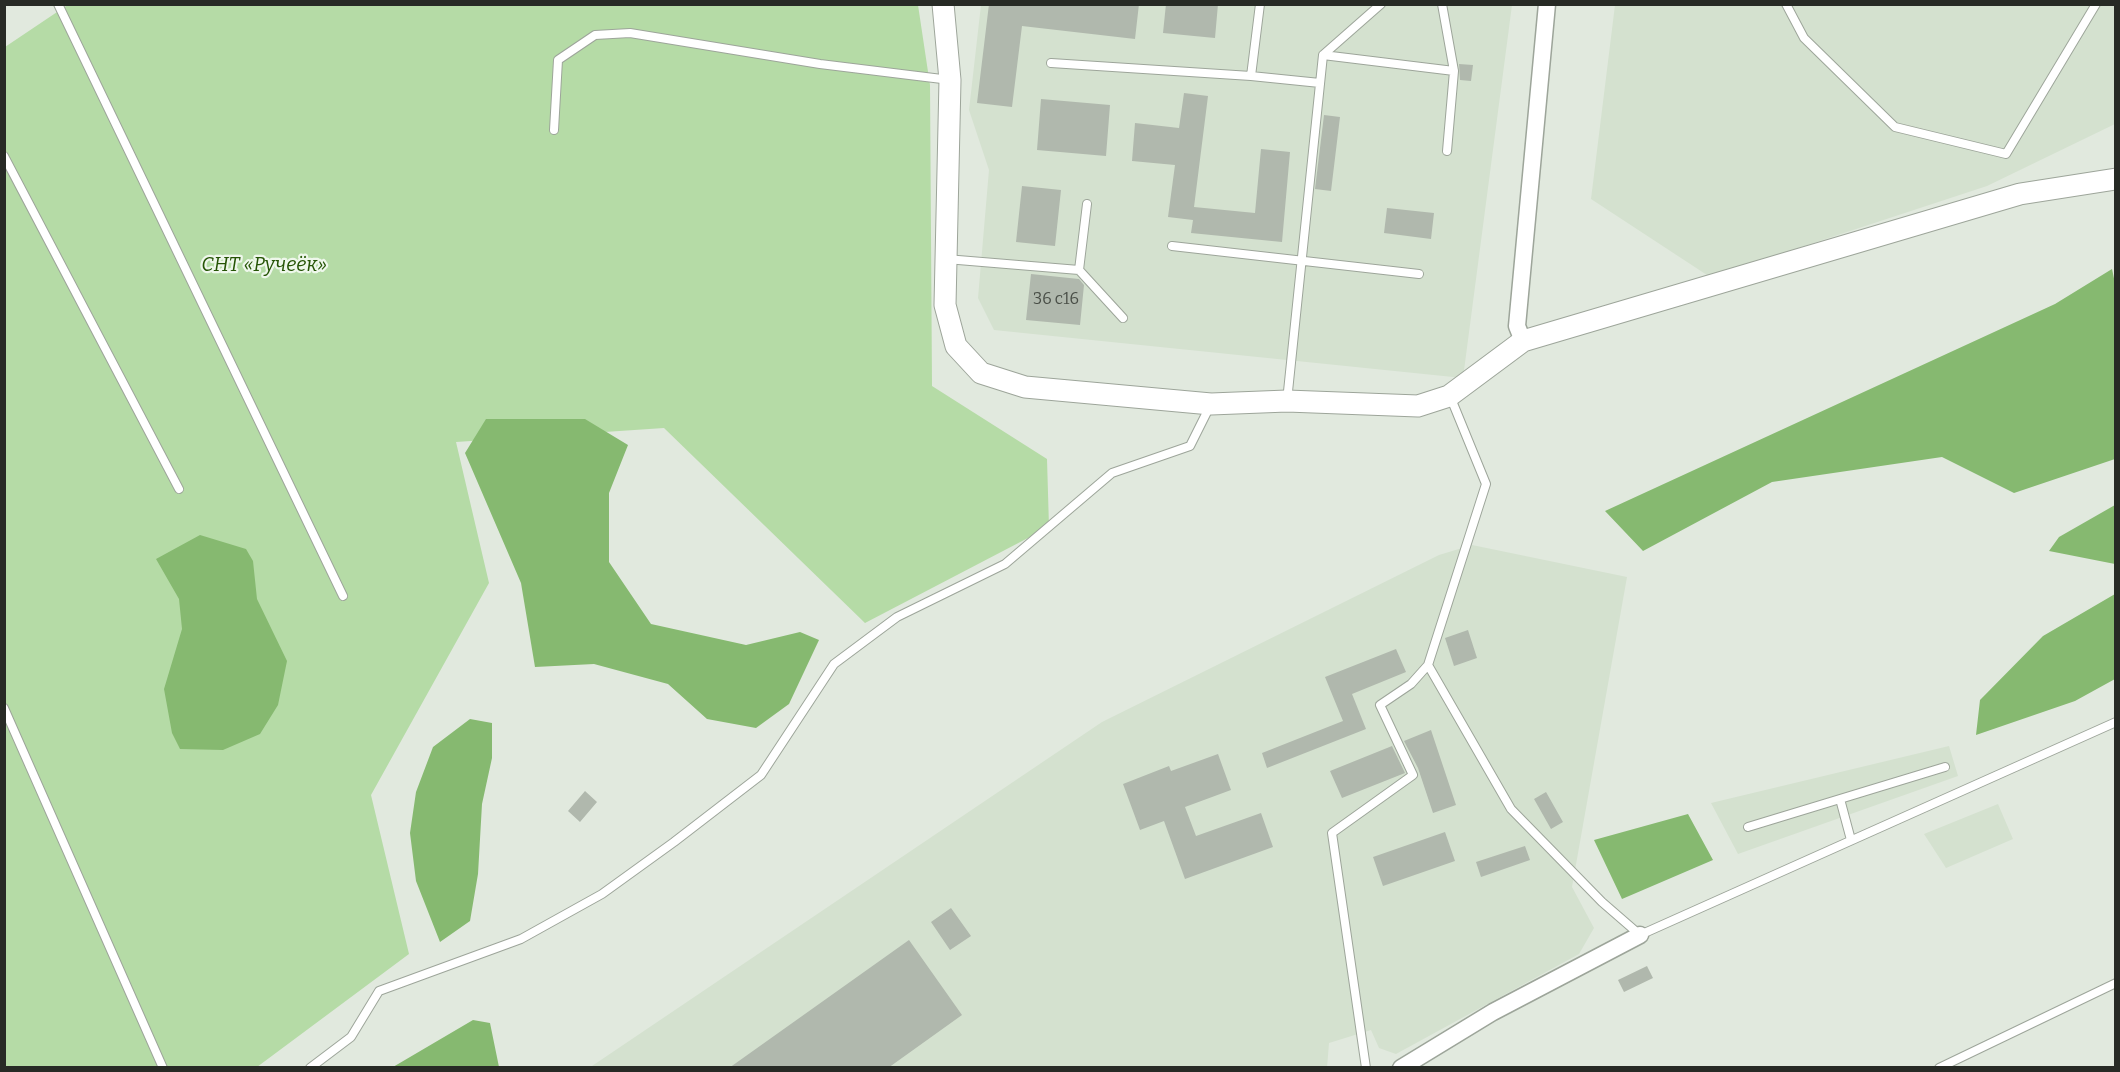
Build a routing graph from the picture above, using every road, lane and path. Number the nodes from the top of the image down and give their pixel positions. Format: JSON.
{"nodes":[{"id":1,"x":58,"y":4,"type":"edge"},
{"id":2,"x":943,"y":4,"type":"edge"},
{"id":3,"x":1260,"y":4,"type":"edge"},
{"id":4,"x":1381,"y":4,"type":"edge"},
{"id":5,"x":1442,"y":4,"type":"edge"},
{"id":6,"x":1547,"y":4,"type":"edge"},
{"id":7,"x":1786,"y":4,"type":"edge"},
{"id":8,"x":2096,"y":4,"type":"edge"},
{"id":9,"x":1323,"y":55,"type":"junction"},
{"id":10,"x":1051,"y":63,"type":"dead end"},
{"id":11,"x":1454,"y":71,"type":"junction"},
{"id":12,"x":1251,"y":76,"type":"junction"},
{"id":13,"x":950,"y":80,"type":"junction"},
{"id":14,"x":1320,"y":83,"type":"junction"},
{"id":15,"x":554,"y":130,"type":"dead end"},
{"id":16,"x":1447,"y":151,"type":"dead end"},
{"id":17,"x":4,"y":156,"type":"edge"},
{"id":18,"x":2115,"y":179,"type":"edge"},
{"id":19,"x":1087,"y":204,"type":"dead end"},
{"id":20,"x":1172,"y":246,"type":"dead end"},
{"id":21,"x":946,"y":259,"type":"junction"},
{"id":22,"x":1301,"y":261,"type":"junction"},
{"id":23,"x":1078,"y":270,"type":"junction"},
{"id":24,"x":1419,"y":274,"type":"dead end"},
{"id":25,"x":1123,"y":318,"type":"dead end"},
{"id":26,"x":1523,"y":341,"type":"junction"},
{"id":27,"x":1449,"y":396,"type":"junction"},
{"id":28,"x":1287,"y":401,"type":"junction"},
{"id":29,"x":1211,"y":404,"type":"junction"},
{"id":30,"x":180,"y":489,"type":"dead end"},
{"id":31,"x":344,"y":596,"type":"dead end"},
{"id":32,"x":1428,"y":665,"type":"junction"},
{"id":33,"x":4,"y":708,"type":"edge"},
{"id":34,"x":2115,"y":722,"type":"edge"},
{"id":35,"x":1945,"y":767,"type":"dead end"},
{"id":36,"x":1840,"y":799,"type":"junction"},
{"id":37,"x":1748,"y":827,"type":"dead end"},
{"id":38,"x":1851,"y":840,"type":"junction"},
{"id":39,"x":1640,"y":935,"type":"junction"},
{"id":40,"x":2115,"y":983,"type":"edge"},
{"id":41,"x":163,"y":1068,"type":"edge"},
{"id":42,"x":310,"y":1068,"type":"edge"},
{"id":43,"x":1366,"y":1068,"type":"edge"},
{"id":44,"x":1401,"y":1068,"type":"edge"},
{"id":45,"x":1939,"y":1068,"type":"edge"}],
"edges":[{"from":1,"to":31,"type":"lane"},
{"from":2,"to":13,"type":"street"},
{"from":3,"to":12,"type":"lane"},
{"from":4,"to":9,"type":"lane"},
{"from":5,"to":11,"type":"lane"},
{"from":6,"to":26,"type":"street"},
{"from":7,"to":8,"type":"lane"},
{"from":9,"to":11,"type":"lane"},
{"from":9,"to":14,"type":"lane"},
{"from":10,"to":12,"type":"lane"},
{"from":11,"to":16,"type":"lane"},
{"from":12,"to":14,"type":"lane"},
{"from":13,"to":15,"type":"lane"},
{"from":13,"to":21,"type":"street"},
{"from":14,"to":22,"type":"lane"},
{"from":17,"to":30,"type":"lane"},
{"from":18,"to":26,"type":"street"},
{"from":19,"to":23,"type":"lane"},
{"from":20,"to":22,"type":"lane"},
{"from":21,"to":23,"type":"lane"},
{"from":21,"to":29,"type":"street"},
{"from":22,"to":24,"type":"lane"},
{"from":22,"to":28,"type":"lane"},
{"from":23,"to":25,"type":"lane"},
{"from":26,"to":27,"type":"street"},
{"from":27,"to":28,"type":"street"},
{"from":27,"to":32,"type":"lane"},
{"from":28,"to":29,"type":"street"},
{"from":29,"to":42,"type":"lane"},
{"from":32,"to":39,"type":"lane"},
{"from":32,"to":43,"type":"lane"},
{"from":33,"to":41,"type":"lane"},
{"from":34,"to":38,"type":"lane"},
{"from":35,"to":36,"type":"lane"},
{"from":36,"to":37,"type":"lane"},
{"from":36,"to":38,"type":"lane"},
{"from":38,"to":39,"type":"lane"},
{"from":39,"to":44,"type":"street"},
{"from":40,"to":45,"type":"lane"}]}
